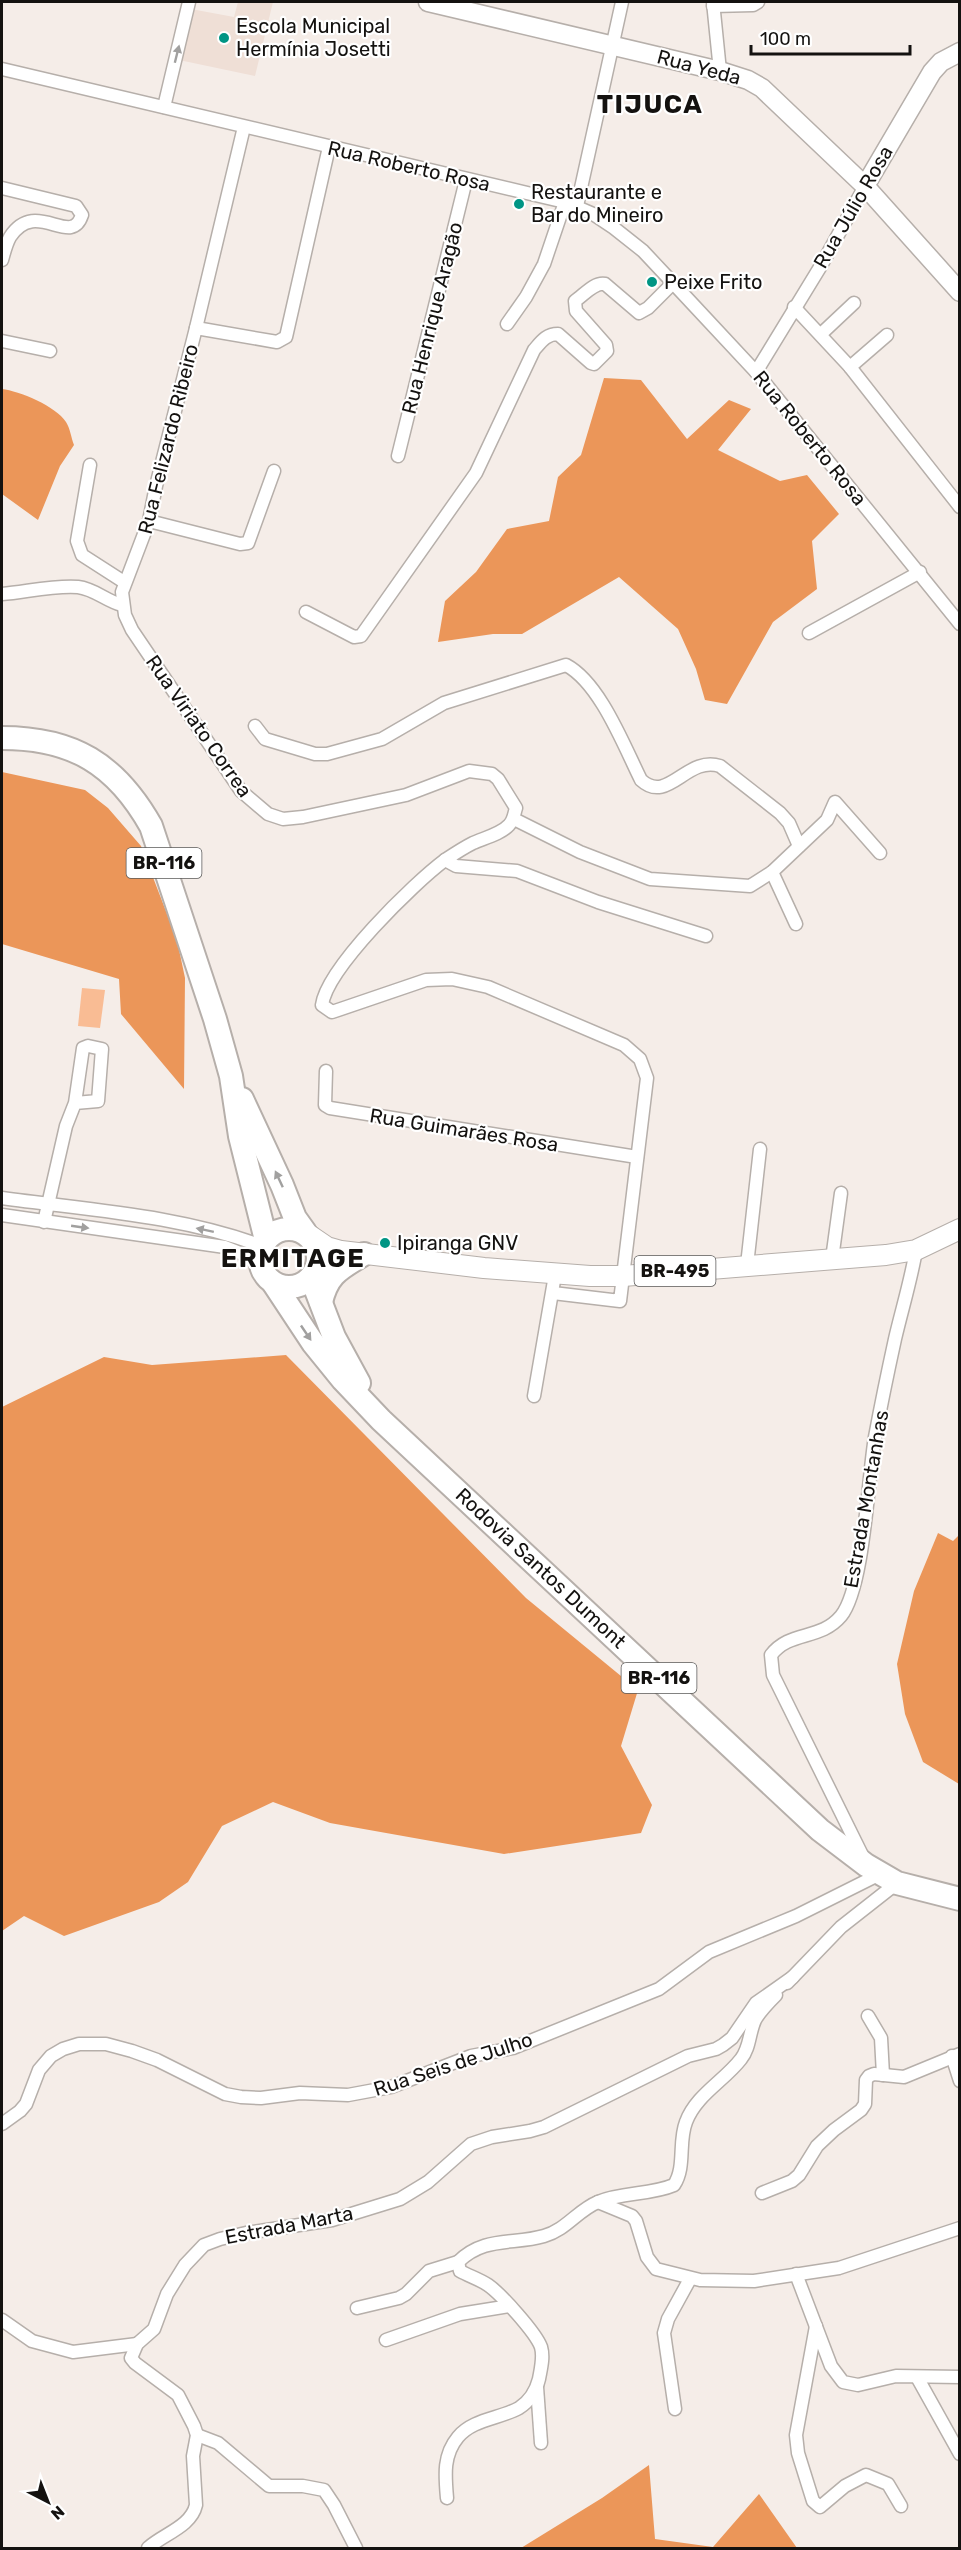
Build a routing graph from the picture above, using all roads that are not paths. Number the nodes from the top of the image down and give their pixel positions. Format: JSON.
{"nodes":[{"id":1,"x":189,"y":2,"type":"edge"},
{"id":2,"x":428,"y":2,"type":"edge"},
{"id":3,"x":622,"y":2,"type":"edge"},
{"id":4,"x":758,"y":2,"type":"edge"},
{"id":5,"x":713,"y":4,"type":"edge"},
{"id":6,"x":611,"y":44,"type":"junction"},
{"id":7,"x":960,"y":52,"type":"edge"},
{"id":8,"x":2,"y":69,"type":"edge"},
{"id":9,"x":720,"y":71,"type":"junction"},
{"id":10,"x":164,"y":107,"type":"junction"},
{"id":11,"x":244,"y":127,"type":"junction"},
{"id":12,"x":329,"y":147,"type":"junction"},
{"id":13,"x":466,"y":180,"type":"junction"},
{"id":14,"x":865,"y":186,"type":"junction"},
{"id":15,"x":2,"y":188,"type":"edge"},
{"id":16,"x":571,"y":204,"type":"junction"},
{"id":17,"x":2,"y":260,"type":"edge"},
{"id":18,"x":673,"y":283,"type":"junction"},
{"id":19,"x":960,"y":292,"type":"edge"},
{"id":20,"x":854,"y":303,"type":"dead end"},
{"id":21,"x":794,"y":307,"type":"junction"},
{"id":22,"x":507,"y":324,"type":"dead end"},
{"id":23,"x":196,"y":328,"type":"junction"},
{"id":24,"x":821,"y":334,"type":"junction"},
{"id":25,"x":887,"y":335,"type":"dead end"},
{"id":26,"x":2,"y":341,"type":"edge"},
{"id":27,"x":50,"y":351,"type":"dead end"},
{"id":28,"x":850,"y":367,"type":"junction"},
{"id":29,"x":756,"y":372,"type":"junction"},
{"id":30,"x":398,"y":456,"type":"dead end"},
{"id":31,"x":90,"y":465,"type":"dead end"},
{"id":32,"x":274,"y":471,"type":"dead end"},
{"id":33,"x":960,"y":507,"type":"edge"},
{"id":34,"x":149,"y":521,"type":"junction"},
{"id":35,"x":920,"y":572,"type":"junction"},
{"id":36,"x":124,"y":582,"type":"junction"},
{"id":37,"x":2,"y":594,"type":"edge"},
{"id":38,"x":122,"y":605,"type":"junction"},
{"id":39,"x":306,"y":612,"type":"dead end"},
{"id":40,"x":960,"y":624,"type":"edge"},
{"id":41,"x":809,"y":633,"type":"dead end"},
{"id":42,"x":255,"y":726,"type":"dead end"},
{"id":43,"x":2,"y":738,"type":"edge"},
{"id":44,"x":514,"y":819,"type":"junction"},
{"id":45,"x":799,"y":846,"type":"junction"},
{"id":46,"x":880,"y":854,"type":"dead end"},
{"id":47,"x":445,"y":860,"type":"junction"},
{"id":48,"x":772,"y":872,"type":"junction"},
{"id":49,"x":796,"y":924,"type":"dead end"},
{"id":50,"x":706,"y":936,"type":"dead end"},
{"id":51,"x":326,"y":1071,"type":"dead end"},
{"id":52,"x":231,"y":1076,"type":"junction"},
{"id":53,"x":75,"y":1103,"type":"junction"},
{"id":54,"x":760,"y":1149,"type":"dead end"},
{"id":55,"x":637,"y":1157,"type":"junction"},
{"id":56,"x":841,"y":1193,"type":"dead end"},
{"id":57,"x":2,"y":1198,"type":"edge"},
{"id":58,"x":49,"y":1204,"type":"junction"},
{"id":59,"x":2,"y":1215,"type":"edge"},
{"id":60,"x":44,"y":1222,"type":"junction"},
{"id":61,"x":960,"y":1229,"type":"edge"},
{"id":62,"x":305,"y":1232,"type":"junction"},
{"id":63,"x":262,"y":1249,"type":"junction"},
{"id":64,"x":916,"y":1250,"type":"junction"},
{"id":65,"x":364,"y":1254,"type":"junction"},
{"id":66,"x":832,"y":1259,"type":"junction"},
{"id":67,"x":747,"y":1266,"type":"junction"},
{"id":68,"x":313,"y":1274,"type":"junction"},
{"id":69,"x":623,"y":1275,"type":"junction"},
{"id":70,"x":274,"y":1284,"type":"junction"},
{"id":71,"x":554,"y":1284,"type":"junction"},
{"id":72,"x":321,"y":1302,"type":"junction"},
{"id":73,"x":534,"y":1396,"type":"dead end"},
{"id":74,"x":381,"y":1420,"type":"junction"},
{"id":75,"x":881,"y":1874,"type":"junction"},
{"id":76,"x":960,"y":1899,"type":"edge"},
{"id":77,"x":793,"y":1977,"type":"junction"},
{"id":78,"x":868,"y":2016,"type":"dead end"},
{"id":79,"x":956,"y":2055,"type":"edge"},
{"id":80,"x":883,"y":2075,"type":"junction"},
{"id":81,"x":960,"y":2081,"type":"edge"},
{"id":82,"x":2,"y":2124,"type":"edge"},
{"id":83,"x":762,"y":2193,"type":"dead end"},
{"id":84,"x":598,"y":2202,"type":"junction"},
{"id":85,"x":960,"y":2228,"type":"edge"},
{"id":86,"x":458,"y":2262,"type":"junction"},
{"id":87,"x":796,"y":2274,"type":"junction"},
{"id":88,"x":690,"y":2279,"type":"junction"},
{"id":89,"x":510,"y":2306,"type":"junction"},
{"id":90,"x":357,"y":2307,"type":"dead end"},
{"id":91,"x":2,"y":2320,"type":"edge"},
{"id":92,"x":816,"y":2326,"type":"junction"},
{"id":93,"x":386,"y":2340,"type":"dead end"},
{"id":94,"x":137,"y":2344,"type":"junction"},
{"id":95,"x":917,"y":2377,"type":"junction"},
{"id":96,"x":960,"y":2377,"type":"edge"},
{"id":97,"x":537,"y":2387,"type":"junction"},
{"id":98,"x":675,"y":2409,"type":"dead end"},
{"id":99,"x":197,"y":2435,"type":"junction"},
{"id":100,"x":541,"y":2443,"type":"dead end"},
{"id":101,"x":960,"y":2454,"type":"edge"},
{"id":102,"x":447,"y":2498,"type":"dead end"},
{"id":103,"x":901,"y":2506,"type":"dead end"},
{"id":104,"x":148,"y":2548,"type":"edge"},
{"id":105,"x":356,"y":2548,"type":"edge"}],
"edges":[{"from":10,"to":1,"type":"street","one_way":true},
{"from":2,"to":6,"type":"street","name":"Rua Yeda"},
{"from":3,"to":6,"type":"street"},
{"from":4,"to":5,"type":"street"},
{"from":5,"to":9,"type":"street"},
{"from":6,"to":9,"type":"street","name":"Rua Yeda"},
{"from":6,"to":16,"type":"street"},
{"from":7,"to":14,"type":"street","name":"Rua Júlio Rosa"},
{"from":8,"to":10,"type":"street","name":"Rua Roberto Rosa"},
{"from":9,"to":14,"type":"street","name":"Rua Yeda"},
{"from":10,"to":11,"type":"street","name":"Rua Roberto Rosa"},
{"from":11,"to":12,"type":"street","name":"Rua Roberto Rosa"},
{"from":11,"to":23,"type":"street"},
{"from":12,"to":13,"type":"street","name":"Rua Roberto Rosa"},
{"from":12,"to":23,"type":"street","name":"Rua Felizardo Ribeiro"},
{"from":13,"to":16,"type":"street","name":"Rua Roberto Rosa"},
{"from":13,"to":30,"type":"street","name":"Rua Henrique Aragão"},
{"from":14,"to":19,"type":"street","name":"Rua Yeda"},
{"from":14,"to":21,"type":"street","name":"Rua Júlio Rosa"},
{"from":15,"to":17,"type":"street"},
{"from":16,"to":18,"type":"street","name":"Rua Roberto Rosa"},
{"from":16,"to":22,"type":"street"},
{"from":18,"to":29,"type":"street","name":"Rua Roberto Rosa"},
{"from":18,"to":39,"type":"street"},
{"from":20,"to":24,"type":"street"},
{"from":21,"to":24,"type":"street"},
{"from":21,"to":29,"type":"street","name":"Rua Júlio Rosa"},
{"from":23,"to":34,"type":"street","name":"Rua Felizardo Ribeiro"},
{"from":24,"to":28,"type":"street"},
{"from":25,"to":28,"type":"street"},
{"from":26,"to":27,"type":"street"},
{"from":28,"to":33,"type":"street"},
{"from":29,"to":35,"type":"street","name":"Rua Roberto Rosa"},
{"from":31,"to":36,"type":"street"},
{"from":32,"to":34,"type":"street"},
{"from":34,"to":36,"type":"street","name":"Rua Felizardo Ribeiro"},
{"from":35,"to":40,"type":"street","name":"Rua Roberto Rosa"},
{"from":35,"to":41,"type":"street"},
{"from":36,"to":38,"type":"street","name":"Rua Viriato Correa"},
{"from":37,"to":38,"type":"street"},
{"from":38,"to":44,"type":"street","name":"Rua Viriato Correa"},
{"from":42,"to":45,"type":"street"},
{"from":43,"to":52,"type":"highway","number":"BR-116"},
{"from":44,"to":47,"type":"street"},
{"from":44,"to":48,"type":"street"},
{"from":45,"to":46,"type":"street"},
{"from":45,"to":48,"type":"street"},
{"from":47,"to":50,"type":"street"},
{"from":47,"to":55,"type":"street"},
{"from":48,"to":49,"type":"street"},
{"from":51,"to":55,"type":"street","name":"Rua Guimarães Rosa"},
{"from":62,"to":52,"type":"highway","number":"BR-116","one_way":true},
{"from":52,"to":63,"type":"highway","number":"BR-116"},
{"from":53,"to":53,"type":"street"},
{"from":53,"to":58,"type":"street"},
{"from":54,"to":67,"type":"street"},
{"from":55,"to":69,"type":"street"},
{"from":56,"to":66,"type":"street"},
{"from":57,"to":58,"type":"street"},
{"from":58,"to":60,"type":"street"},
{"from":63,"to":58,"type":"street","one_way":true},
{"from":59,"to":60,"type":"street"},
{"from":60,"to":63,"type":"street","one_way":true},
{"from":61,"to":64,"type":"main road","number":"BR-495"},
{"from":62,"to":63,"type":"highway"},
{"from":62,"to":65,"type":"main road","number":"BR-495"},
{"from":62,"to":68,"type":"highway","number":"BR-116"},
{"from":63,"to":70,"type":"highway","number":"BR-116"},
{"from":64,"to":66,"type":"main road","number":"BR-495"},
{"from":64,"to":75,"type":"street","name":"Estrada Montanhas"},
{"from":65,"to":68,"type":"main road","number":"BR-495"},
{"from":65,"to":71,"type":"main road","number":"BR-495"},
{"from":65,"to":72,"type":"highway"},
{"from":66,"to":67,"type":"main road","number":"BR-495"},
{"from":67,"to":69,"type":"main road","number":"BR-495"},
{"from":68,"to":70,"type":"highway"},
{"from":68,"to":72,"type":"highway","number":"BR-116"},
{"from":69,"to":71,"type":"main road","number":"BR-495"},
{"from":69,"to":71,"type":"street"},
{"from":70,"to":74,"type":"highway","number":"BR-116","one_way":true},
{"from":71,"to":73,"type":"street"},
{"from":72,"to":74,"type":"highway","number":"BR-116"},
{"from":74,"to":75,"type":"highway","name":"Rodovia Santos Dumont","number":"BR-116"},
{"from":75,"to":76,"type":"highway","name":"Rodovia Santos Dumont","number":"BR-116"},
{"from":75,"to":77,"type":"street"},
{"from":75,"to":82,"type":"street","name":"Rua Seis de Julho"},
{"from":77,"to":84,"type":"street"},
{"from":77,"to":94,"type":"street","name":"Estrada Marta"},
{"from":78,"to":80,"type":"street"},
{"from":79,"to":80,"type":"street"},
{"from":79,"to":81,"type":"street"},
{"from":80,"to":83,"type":"street"},
{"from":84,"to":86,"type":"street"},
{"from":84,"to":88,"type":"street"},
{"from":85,"to":87,"type":"street"},
{"from":86,"to":89,"type":"street"},
{"from":86,"to":90,"type":"street"},
{"from":87,"to":88,"type":"street"},
{"from":87,"to":92,"type":"street"},
{"from":88,"to":98,"type":"street"},
{"from":89,"to":93,"type":"street"},
{"from":89,"to":97,"type":"street"},
{"from":91,"to":94,"type":"street"},
{"from":92,"to":95,"type":"street"},
{"from":92,"to":103,"type":"street"},
{"from":94,"to":99,"type":"street"},
{"from":95,"to":96,"type":"street"},
{"from":95,"to":101,"type":"street"},
{"from":97,"to":100,"type":"street"},
{"from":97,"to":102,"type":"street"},
{"from":99,"to":104,"type":"street"},
{"from":99,"to":105,"type":"street"}]}
